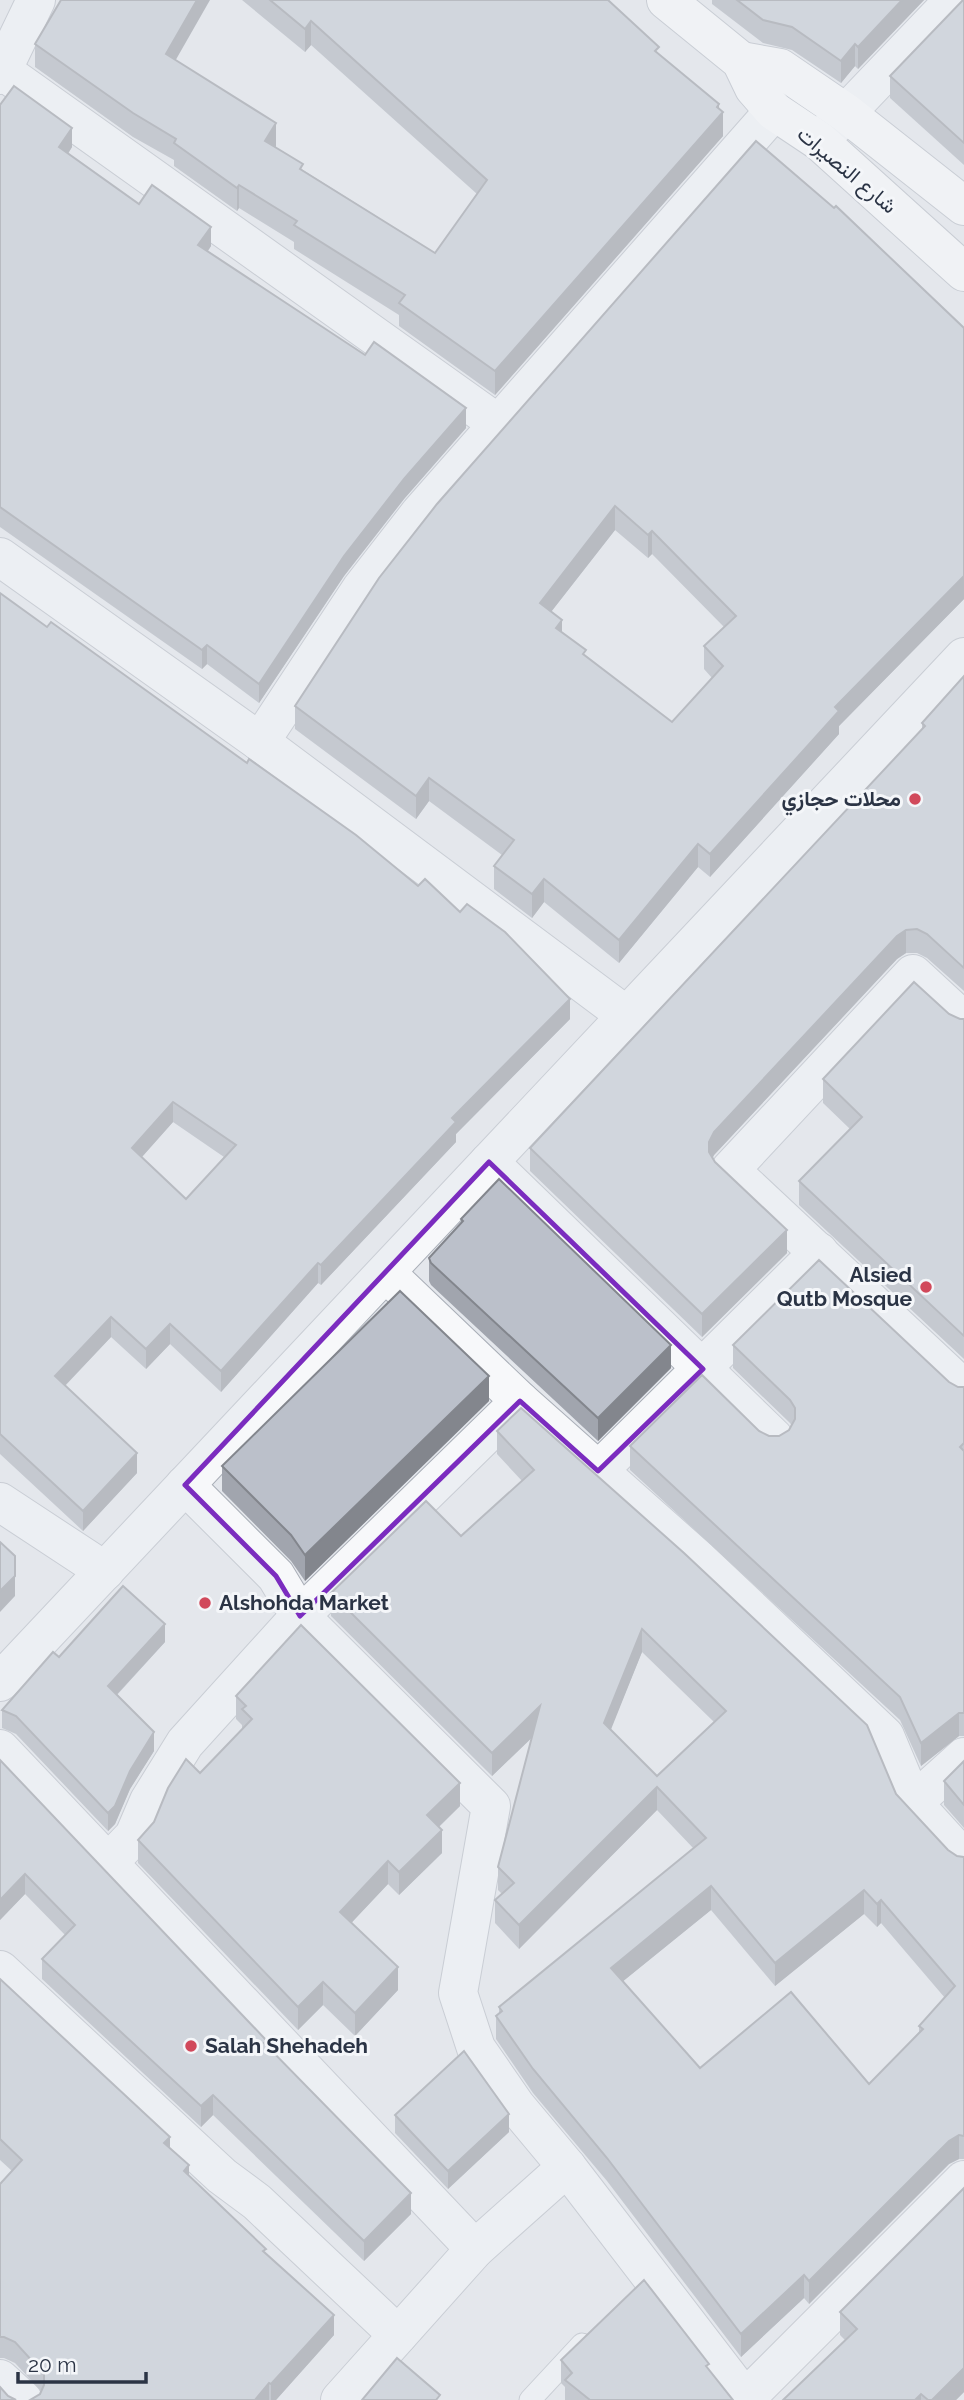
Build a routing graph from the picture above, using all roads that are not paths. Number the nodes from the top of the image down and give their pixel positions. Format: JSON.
{"nodes":[{"id":1,"x":36,"y":0,"type":"edge"},
{"id":2,"x":666,"y":0,"type":"edge"},
{"id":3,"x":954,"y":0,"type":"edge"},
{"id":4,"x":741,"y":61,"type":"junction"},
{"id":5,"x":1,"y":72,"type":"edge"},
{"id":6,"x":774,"y":111,"type":"junction"},
{"id":7,"x":846,"y":113,"type":"junction"},
{"id":8,"x":819,"y":141,"type":"junction"},
{"id":9,"x":964,"y":206,"type":"edge"},
{"id":10,"x":964,"y":272,"type":"edge"},
{"id":11,"x":497,"y":423,"type":"junction"},
{"id":12,"x":0,"y":557,"type":"edge"},
{"id":13,"x":964,"y":657,"type":"edge"},
{"id":14,"x":260,"y":742,"type":"junction"},
{"id":15,"x":626,"y":1016,"type":"junction"},
{"id":16,"x":964,"y":1021,"type":"edge"},
{"id":17,"x":489,"y":1162,"type":"junction"},
{"id":18,"x":819,"y":1252,"type":"junction"},
{"id":19,"x":386,"y":1273,"type":"junction"},
{"id":20,"x":704,"y":1369,"type":"junction"},
{"id":21,"x":964,"y":1389,"type":"edge"},
{"id":22,"x":520,"y":1401,"type":"junction"},
{"id":23,"x":774,"y":1438,"type":"edge"},
{"id":24,"x":598,"y":1471,"type":"junction"},
{"id":25,"x":186,"y":1485,"type":"junction"},
{"id":26,"x":0,"y":1502,"type":"edge"},
{"id":27,"x":105,"y":1571,"type":"junction"},
{"id":28,"x":300,"y":1616,"type":"junction"},
{"id":29,"x":0,"y":1682,"type":"edge"},
{"id":30,"x":0,"y":1749,"type":"edge"},
{"id":31,"x":964,"y":1757,"type":"edge"},
{"id":32,"x":913,"y":1803,"type":"junction"},
{"id":33,"x":964,"y":1859,"type":"edge"},
{"id":34,"x":110,"y":1861,"type":"junction"},
{"id":35,"x":0,"y":1970,"type":"edge"},
{"id":36,"x":567,"y":2167,"type":"junction"},
{"id":37,"x":964,"y":2180,"type":"edge"},
{"id":38,"x":475,"y":2249,"type":"junction"},
{"id":39,"x":595,"y":2331,"type":"edge"},
{"id":40,"x":398,"y":2335,"type":"junction"},
{"id":41,"x":0,"y":2379,"type":"edge"},
{"id":42,"x":23,"y":2400,"type":"edge"},
{"id":43,"x":340,"y":2400,"type":"edge"},
{"id":44,"x":530,"y":2400,"type":"edge"},
{"id":45,"x":745,"y":2400,"type":"edge"}],
"edges":[{"from":1,"to":5,"type":"street"},
{"from":2,"to":4,"type":"main road","name":"شارع النصيرات"},
{"from":3,"to":7,"type":"street"},
{"from":4,"to":6,"type":"main road","name":"شارع النصيرات"},
{"from":4,"to":7,"type":"main road","name":"شارع النصيرات"},
{"from":5,"to":11,"type":"street"},
{"from":6,"to":8,"type":"main road","name":"شارع النصيرات"},
{"from":6,"to":11,"type":"street"},
{"from":7,"to":8,"type":"street"},
{"from":7,"to":9,"type":"main road","name":"شارع النصيرات"},
{"from":8,"to":10,"type":"main road","name":"شارع النصيرات"},
{"from":11,"to":14,"type":"street"},
{"from":12,"to":14,"type":"street"},
{"from":13,"to":15,"type":"street"},
{"from":14,"to":15,"type":"street"},
{"from":15,"to":17,"type":"street"},
{"from":16,"to":18,"type":"street"},
{"from":17,"to":19,"type":"street"},
{"from":17,"to":20,"type":"street"},
{"from":18,"to":20,"type":"street"},
{"from":18,"to":21,"type":"street"},
{"from":19,"to":22,"type":"street"},
{"from":19,"to":25,"type":"street"},
{"from":20,"to":23,"type":"street"},
{"from":20,"to":24,"type":"street"},
{"from":22,"to":24,"type":"street"},
{"from":22,"to":28,"type":"street"},
{"from":24,"to":32,"type":"street"},
{"from":25,"to":27,"type":"street"},
{"from":25,"to":28,"type":"street"},
{"from":26,"to":27,"type":"street"},
{"from":27,"to":29,"type":"street"},
{"from":28,"to":34,"type":"street"},
{"from":28,"to":36,"type":"street"},
{"from":30,"to":34,"type":"street"},
{"from":31,"to":32,"type":"street"},
{"from":32,"to":33,"type":"street"},
{"from":34,"to":38,"type":"street"},
{"from":35,"to":40,"type":"street"},
{"from":36,"to":38,"type":"street"},
{"from":36,"to":45,"type":"street"},
{"from":37,"to":45,"type":"street"},
{"from":38,"to":40,"type":"street"},
{"from":39,"to":44,"type":"lane"},
{"from":40,"to":43,"type":"street"},
{"from":41,"to":42,"type":"street"}]}
